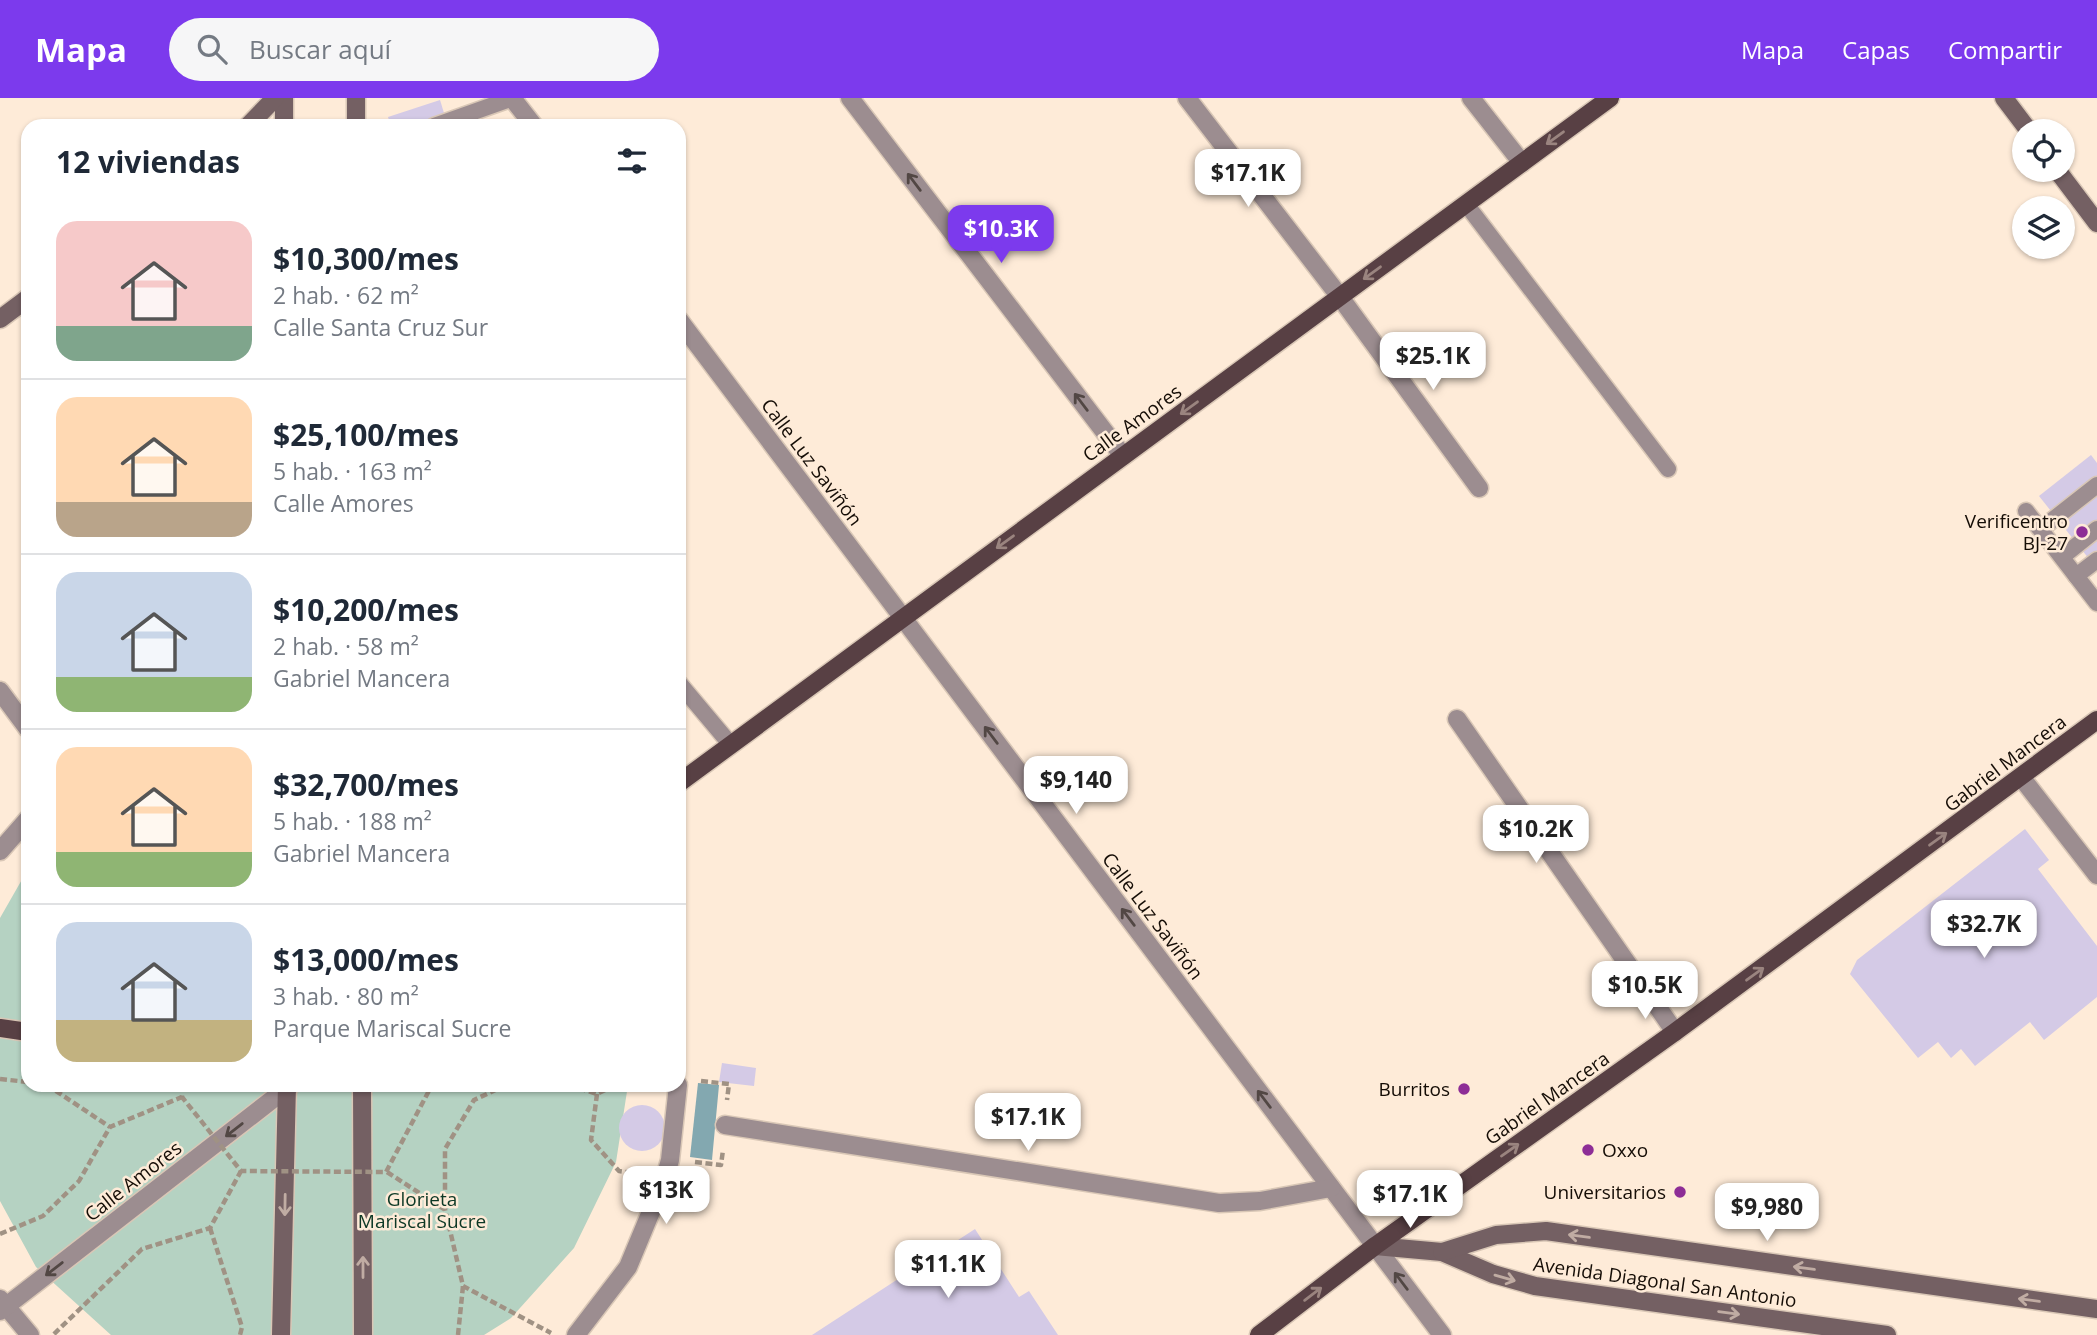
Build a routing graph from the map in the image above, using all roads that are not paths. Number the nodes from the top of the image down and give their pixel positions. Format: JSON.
{"nodes":[{"id":1,"x":275,"y":98,"type":"edge"},
{"id":2,"x":284,"y":98,"type":"edge"},
{"id":3,"x":356,"y":98,"type":"edge"},
{"id":4,"x":513,"y":98,"type":"edge"},
{"id":5,"x":849,"y":98,"type":"edge"},
{"id":6,"x":1187,"y":98,"type":"edge"},
{"id":7,"x":1471,"y":98,"type":"edge"},
{"id":8,"x":1610,"y":98,"type":"edge"},
{"id":9,"x":2004,"y":98,"type":"edge"},
{"id":10,"x":255,"y":119,"type":"edge"},
{"id":11,"x":284,"y":119,"type":"edge"},
{"id":12,"x":356,"y":119,"type":"edge"},
{"id":13,"x":454,"y":119,"type":"edge"},
{"id":14,"x":529,"y":119,"type":"edge"},
{"id":15,"x":2020,"y":119,"type":"edge"},
{"id":16,"x":1522,"y":163,"type":"junction"},
{"id":17,"x":2066,"y":182,"type":"edge"},
{"id":18,"x":1466,"y":204,"type":"junction"},
{"id":19,"x":2096,"y":220,"type":"edge"},
{"id":20,"x":1340,"y":297,"type":"junction"},
{"id":21,"x":21,"y":303,"type":"edge"},
{"id":22,"x":0,"y":319,"type":"edge"},
{"id":23,"x":686,"y":329,"type":"edge"},
{"id":24,"x":1123,"y":456,"type":"junction"},
{"id":25,"x":1668,"y":469,"type":"dead end"},
{"id":26,"x":2097,"y":485,"type":"edge"},
{"id":27,"x":1479,"y":488,"type":"dead end"},
{"id":28,"x":2026,"y":511,"type":"dead end"},
{"id":29,"x":2040,"y":529,"type":"junction"},
{"id":30,"x":2097,"y":529,"type":"edge"},
{"id":31,"x":2062,"y":557,"type":"junction"},
{"id":32,"x":2097,"y":560,"type":"edge"},
{"id":33,"x":2076,"y":576,"type":"junction"},
{"id":34,"x":2095,"y":597,"type":"edge"},
{"id":35,"x":902,"y":618,"type":"junction"},
{"id":36,"x":0,"y":691,"type":"edge"},
{"id":37,"x":686,"y":691,"type":"edge"},
{"id":38,"x":1457,"y":719,"type":"dead end"},
{"id":39,"x":21,"y":720,"type":"edge"},
{"id":40,"x":2097,"y":720,"type":"edge"},
{"id":41,"x":731,"y":745,"type":"junction"},
{"id":42,"x":686,"y":778,"type":"edge"},
{"id":43,"x":2021,"y":778,"type":"junction"},
{"id":44,"x":21,"y":827,"type":"edge"},
{"id":45,"x":0,"y":851,"type":"edge"},
{"id":46,"x":2097,"y":875,"type":"edge"},
{"id":47,"x":0,"y":1028,"type":"edge"},
{"id":48,"x":21,"y":1031,"type":"edge"},
{"id":49,"x":1675,"y":1032,"type":"junction"},
{"id":50,"x":281,"y":1092,"type":"edge"},
{"id":51,"x":289,"y":1092,"type":"edge"},
{"id":52,"x":362,"y":1092,"type":"edge"},
{"id":53,"x":683,"y":1092,"type":"edge"},
{"id":54,"x":725,"y":1125,"type":"road end"},
{"id":55,"x":1331,"y":1188,"type":"junction"},
{"id":56,"x":1375,"y":1246,"type":"junction"},
{"id":57,"x":1442,"y":1252,"type":"junction"},
{"id":58,"x":2,"y":1306,"type":"edge"},
{"id":59,"x":2097,"y":1309,"type":"edge"},
{"id":60,"x":30,"y":1335,"type":"edge"},
{"id":61,"x":281,"y":1335,"type":"edge"},
{"id":62,"x":363,"y":1335,"type":"edge"},
{"id":63,"x":576,"y":1335,"type":"edge"},
{"id":64,"x":1259,"y":1335,"type":"edge"},
{"id":65,"x":1442,"y":1335,"type":"edge"},
{"id":66,"x":1887,"y":1335,"type":"edge"}],
"edges":[{"from":1,"to":10,"type":"street"},
{"from":2,"to":11,"type":"street"},
{"from":3,"to":12,"type":"street"},
{"from":4,"to":13,"type":"lane"},
{"from":4,"to":14,"type":"street"},
{"from":24,"to":5,"type":"street","one_way":true},
{"from":6,"to":20,"type":"street"},
{"from":7,"to":16,"type":"street"},
{"from":8,"to":16,"type":"main road","name":"Calle Amores","one_way":true},
{"from":9,"to":15,"type":"street"},
{"from":16,"to":18,"type":"main road","name":"Calle Amores"},
{"from":17,"to":19,"type":"street"},
{"from":18,"to":20,"type":"main road","name":"Calle Amores","one_way":true},
{"from":18,"to":25,"type":"lane"},
{"from":20,"to":24,"type":"main road","name":"Calle Amores","one_way":true},
{"from":20,"to":27,"type":"street"},
{"from":21,"to":22,"type":"street"},
{"from":23,"to":35,"type":"street","name":"Calle Luz Saviñón"},
{"from":24,"to":35,"type":"main road","name":"Calle Amores","one_way":true},
{"from":26,"to":29,"type":"lane"},
{"from":28,"to":29,"type":"lane"},
{"from":29,"to":31,"type":"lane"},
{"from":30,"to":31,"type":"lane"},
{"from":31,"to":33,"type":"lane"},
{"from":32,"to":33,"type":"lane"},
{"from":33,"to":34,"type":"lane"},
{"from":35,"to":41,"type":"main road","name":"Calle Amores"},
{"from":55,"to":35,"type":"street","name":"Calle Luz Saviñón","one_way":true},
{"from":36,"to":39,"type":"street"},
{"from":37,"to":41,"type":"lane"},
{"from":38,"to":49,"type":"street"},
{"from":40,"to":43,"type":"main road","name":"Gabriel Mancera"},
{"from":41,"to":42,"type":"main road","name":"Calle Amores"},
{"from":43,"to":46,"type":"street"},
{"from":49,"to":43,"type":"main road","name":"Gabriel Mancera","one_way":true},
{"from":44,"to":45,"type":"street"},
{"from":47,"to":48,"type":"main road"},
{"from":56,"to":49,"type":"main road","name":"Gabriel Mancera","one_way":true},
{"from":50,"to":58,"type":"street","name":"Calle Amores","one_way":true},
{"from":51,"to":61,"type":"street","one_way":true},
{"from":62,"to":52,"type":"street","one_way":true},
{"from":53,"to":63,"type":"street"},
{"from":54,"to":55,"type":"street"},
{"from":55,"to":56,"type":"street","name":"Calle Luz Saviñón"},
{"from":56,"to":57,"type":"street","name":"Avenida Diagonal San Antonio"},
{"from":64,"to":56,"type":"main road","name":"Gabriel Mancera","one_way":true},
{"from":65,"to":56,"type":"street","name":"Calle Luz Saviñón","one_way":true},
{"from":59,"to":57,"type":"street","name":"Avenida Diagonal San Antonio","one_way":true},
{"from":57,"to":66,"type":"street","name":"Avenida Diagonal San Antonio","one_way":true},
{"from":58,"to":60,"type":"street"}]}
